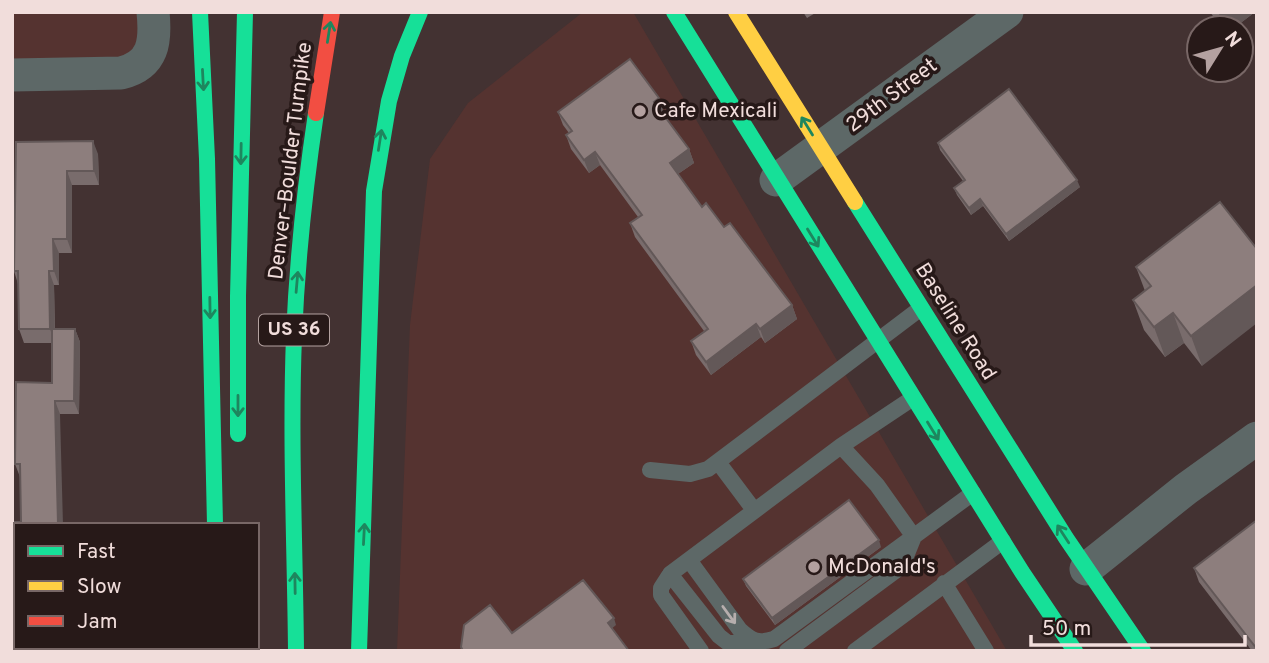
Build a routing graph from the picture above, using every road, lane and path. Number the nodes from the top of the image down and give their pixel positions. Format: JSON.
{"nodes":[{"id":1,"x":153,"y":12,"type":"edge"},
{"id":2,"x":200,"y":12,"type":"edge"},
{"id":3,"x":244,"y":12,"type":"edge"},
{"id":4,"x":332,"y":12,"type":"edge"},
{"id":5,"x":420,"y":12,"type":"edge"},
{"id":6,"x":674,"y":12,"type":"edge"},
{"id":7,"x":736,"y":12,"type":"edge"},
{"id":8,"x":1007,"y":12,"type":"edge"},
{"id":9,"x":12,"y":75,"type":"edge"},
{"id":10,"x":821,"y":149,"type":"junction"},
{"id":11,"x":776,"y":180,"type":"junction"},
{"id":12,"x":921,"y":309,"type":"junction"},
{"id":13,"x":878,"y":340,"type":"junction"},
{"id":14,"x":913,"y":398,"type":"junction"},
{"id":15,"x":1257,"y":438,"type":"edge"},
{"id":16,"x":238,"y":444,"type":"dead end"},
{"id":17,"x":841,"y":446,"type":"junction"},
{"id":18,"x":718,"y":462,"type":"junction"},
{"id":19,"x":650,"y":470,"type":"dead end"},
{"id":20,"x":973,"y":493,"type":"junction"},
{"id":21,"x":754,"y":510,"type":"junction"},
{"id":22,"x":215,"y":523,"type":"edge"},
{"id":23,"x":914,"y":537,"type":"junction"},
{"id":24,"x":1003,"y":541,"type":"junction"},
{"id":25,"x":688,"y":560,"type":"junction"},
{"id":26,"x":1086,"y":569,"type":"junction"},
{"id":27,"x":670,"y":574,"type":"junction"},
{"id":28,"x":944,"y":583,"type":"junction"},
{"id":29,"x":761,"y":643,"type":"junction"},
{"id":30,"x":296,"y":651,"type":"edge"},
{"id":31,"x":359,"y":651,"type":"edge"},
{"id":32,"x":701,"y":651,"type":"edge"},
{"id":33,"x":788,"y":651,"type":"edge"},
{"id":34,"x":855,"y":651,"type":"edge"},
{"id":35,"x":986,"y":651,"type":"edge"},
{"id":36,"x":1076,"y":651,"type":"edge"},
{"id":37,"x":1143,"y":651,"type":"edge"}],
"edges":[{"from":1,"to":9,"type":"street"},
{"from":2,"to":22,"type":"main road","one_way":true},
{"from":3,"to":16,"type":"main road","name":"Denver–Boulder Turnpike","number":"US 36","one_way":true},
{"from":30,"to":4,"type":"main road","name":"Denver–Boulder Turnpike","number":"US 36","one_way":true},
{"from":31,"to":5,"type":"main road","one_way":true},
{"from":6,"to":11,"type":"main road"},
{"from":10,"to":7,"type":"main road","name":"Baseline Road","one_way":true},
{"from":8,"to":10,"type":"street","name":"29th Street"},
{"from":10,"to":11,"type":"street","name":"29th Street"},
{"from":10,"to":12,"type":"main road","name":"Baseline Road"},
{"from":11,"to":13,"type":"main road","one_way":true},
{"from":12,"to":13,"type":"lane"},
{"from":26,"to":12,"type":"main road","name":"Baseline Road","one_way":true},
{"from":13,"to":14,"type":"main road"},
{"from":13,"to":18,"type":"lane"},
{"from":14,"to":17,"type":"lane"},
{"from":14,"to":20,"type":"main road","one_way":true},
{"from":15,"to":26,"type":"street"},
{"from":17,"to":21,"type":"lane"},
{"from":17,"to":23,"type":"lane"},
{"from":18,"to":19,"type":"lane"},
{"from":18,"to":21,"type":"lane"},
{"from":20,"to":23,"type":"lane"},
{"from":20,"to":24,"type":"main road"},
{"from":21,"to":25,"type":"lane"},
{"from":23,"to":29,"type":"lane"},
{"from":23,"to":33,"type":"lane"},
{"from":24,"to":28,"type":"lane"},
{"from":24,"to":36,"type":"main road"},
{"from":25,"to":27,"type":"lane"},
{"from":25,"to":29,"type":"lane","one_way":true},
{"from":26,"to":37,"type":"main road","name":"Baseline Road"},
{"from":27,"to":29,"type":"lane"},
{"from":27,"to":32,"type":"lane"},
{"from":28,"to":34,"type":"lane"},
{"from":28,"to":35,"type":"lane"}]}
